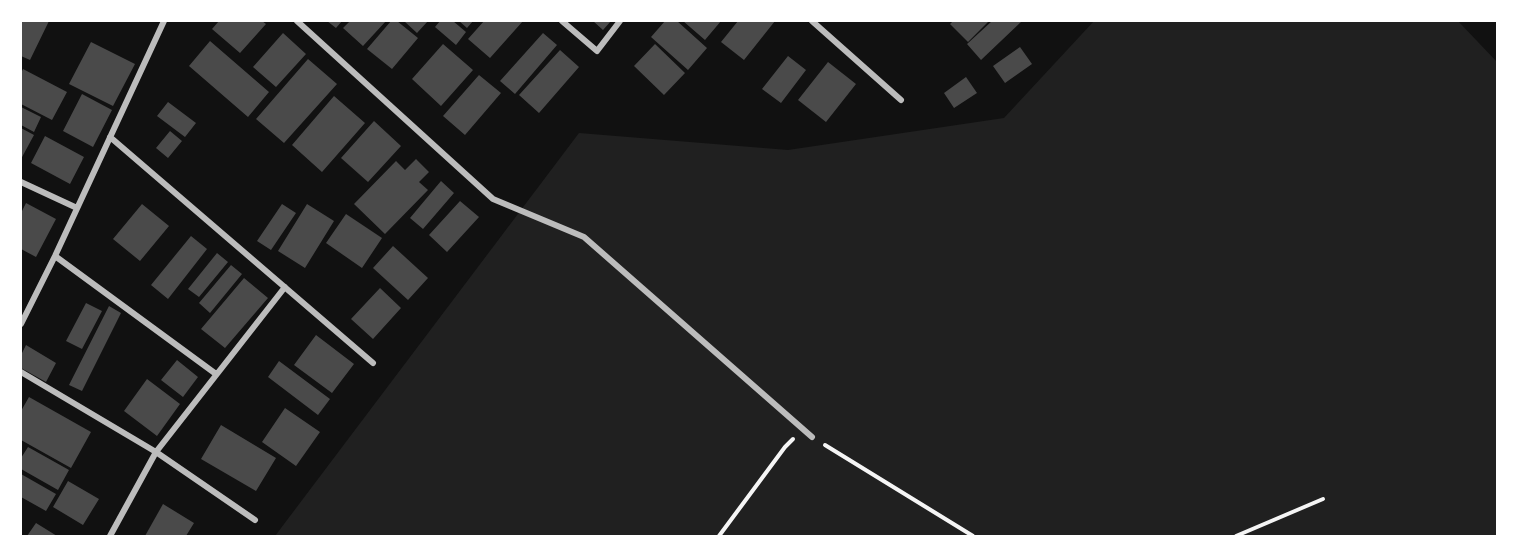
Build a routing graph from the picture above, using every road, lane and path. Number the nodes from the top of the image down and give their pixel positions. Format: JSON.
{"nodes":[{"id":1,"x":164,"y":21,"type":"edge"},
{"id":2,"x":297,"y":21,"type":"edge"},
{"id":3,"x":562,"y":21,"type":"edge"},
{"id":4,"x":620,"y":21,"type":"edge"},
{"id":5,"x":812,"y":21,"type":"edge"},
{"id":6,"x":901,"y":100,"type":"dead end"},
{"id":7,"x":110,"y":137,"type":"junction"},
{"id":8,"x":21,"y":182,"type":"edge"},
{"id":9,"x":77,"y":208,"type":"junction"},
{"id":10,"x":56,"y":256,"type":"junction"},
{"id":11,"x":285,"y":287,"type":"junction"},
{"id":12,"x":21,"y":324,"type":"edge"},
{"id":13,"x":373,"y":363,"type":"dead end"},
{"id":14,"x":21,"y":372,"type":"edge"},
{"id":15,"x":216,"y":374,"type":"junction"},
{"id":16,"x":812,"y":437,"type":"junction"},
{"id":17,"x":156,"y":452,"type":"junction"},
{"id":18,"x":1323,"y":499,"type":"dead end"},
{"id":19,"x":255,"y":520,"type":"dead end"},
{"id":20,"x":110,"y":536,"type":"edge"},
{"id":21,"x":718,"y":536,"type":"edge"},
{"id":22,"x":974,"y":536,"type":"edge"},
{"id":23,"x":1236,"y":536,"type":"edge"}],
"edges":[{"from":1,"to":7,"type":"street"},
{"from":2,"to":16,"type":"street"},
{"from":3,"to":4,"type":"street"},
{"from":5,"to":6,"type":"street"},
{"from":7,"to":9,"type":"street"},
{"from":7,"to":11,"type":"street"},
{"from":8,"to":9,"type":"street"},
{"from":9,"to":10,"type":"street"},
{"from":10,"to":12,"type":"street"},
{"from":10,"to":15,"type":"street"},
{"from":11,"to":13,"type":"street"},
{"from":11,"to":15,"type":"street"},
{"from":14,"to":17,"type":"street"},
{"from":15,"to":17,"type":"street"},
{"from":16,"to":21,"type":"path"},
{"from":16,"to":22,"type":"path"},
{"from":17,"to":19,"type":"street"},
{"from":17,"to":20,"type":"street"},
{"from":18,"to":23,"type":"path"}]}
